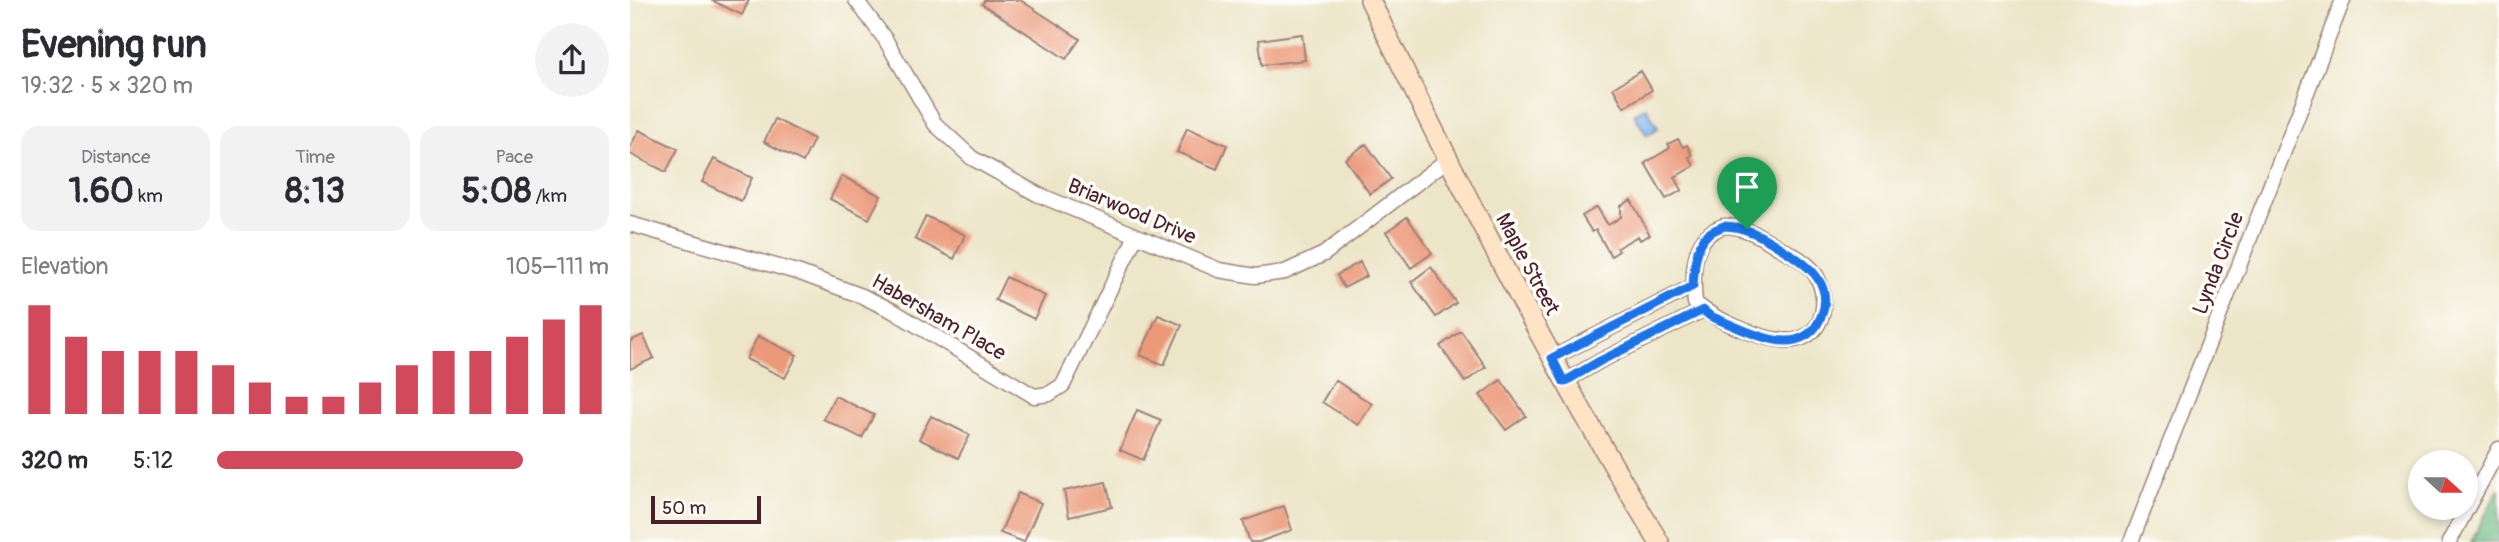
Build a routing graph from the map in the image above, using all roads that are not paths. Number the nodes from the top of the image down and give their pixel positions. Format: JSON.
{"nodes":[{"id":1,"x":856,"y":0,"type":"edge"},
{"id":2,"x":1370,"y":0,"type":"edge"},
{"id":3,"x":2343,"y":0,"type":"edge"},
{"id":4,"x":1447,"y":160,"type":"junction"},
{"id":5,"x":630,"y":224,"type":"edge"},
{"id":6,"x":1136,"y":236,"type":"junction"},
{"id":7,"x":1693,"y":286,"type":"junction"},
{"id":8,"x":1703,"y":310,"type":"junction"},
{"id":9,"x":1552,"y":358,"type":"junction"},
{"id":10,"x":1564,"y":382,"type":"junction"},
{"id":11,"x":2499,"y":449,"type":"edge"},
{"id":12,"x":1659,"y":542,"type":"edge"},
{"id":13,"x":2131,"y":542,"type":"edge"},
{"id":14,"x":2449,"y":542,"type":"edge"}],
"edges":[{"from":1,"to":6,"type":"street","name":"Briarwood Drive"},
{"from":2,"to":4,"type":"main road","name":"Maple Street"},
{"from":3,"to":13,"type":"street","name":"Lynda Circle"},
{"from":4,"to":6,"type":"street","name":"Briarwood Drive"},
{"from":4,"to":9,"type":"main road","name":"Maple Street"},
{"from":5,"to":6,"type":"street","name":"Habersham Place"},
{"from":7,"to":8,"type":"street"},
{"from":7,"to":8,"type":"street"},
{"from":7,"to":9,"type":"street"},
{"from":8,"to":10,"type":"street"},
{"from":9,"to":10,"type":"main road","name":"Maple Street"},
{"from":10,"to":12,"type":"main road","name":"Maple Street"},
{"from":11,"to":14,"type":"street"}]}
